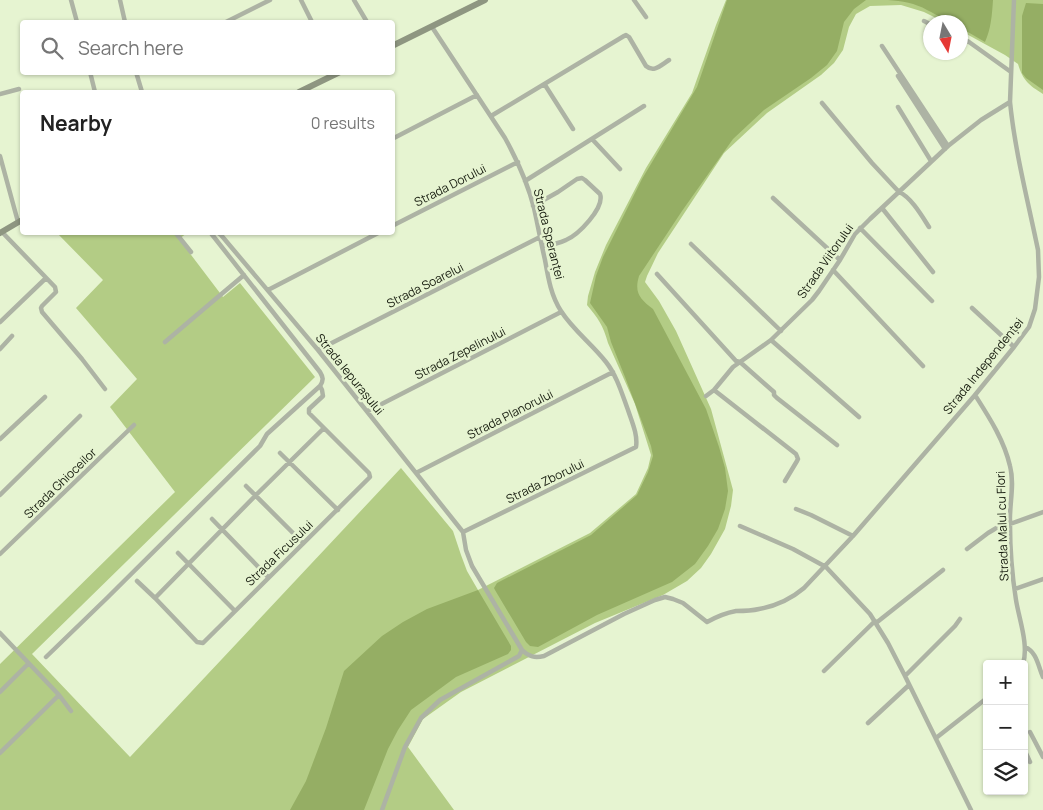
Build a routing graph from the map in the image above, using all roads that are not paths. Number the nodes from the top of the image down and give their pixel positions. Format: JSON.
{"nodes":[{"id":1,"x":71,"y":0,"type":"edge"},
{"id":2,"x":120,"y":0,"type":"edge"},
{"id":3,"x":270,"y":0,"type":"edge"},
{"id":4,"x":301,"y":0,"type":"edge"},
{"id":5,"x":354,"y":0,"type":"edge"},
{"id":6,"x":485,"y":0,"type":"edge"},
{"id":7,"x":634,"y":0,"type":"edge"},
{"id":8,"x":1014,"y":0,"type":"edge"},
{"id":9,"x":646,"y":17,"type":"dead end"},
{"id":10,"x":76,"y":20,"type":"edge"},
{"id":11,"x":124,"y":20,"type":"edge"},
{"id":12,"x":230,"y":20,"type":"edge"},
{"id":13,"x":311,"y":20,"type":"edge"},
{"id":14,"x":366,"y":20,"type":"edge"},
{"id":15,"x":432,"y":27,"type":"junction"},
{"id":16,"x":968,"y":41,"type":"edge"},
{"id":17,"x":395,"y":45,"type":"edge"},
{"id":18,"x":882,"y":46,"type":"dead end"},
{"id":19,"x":668,"y":60,"type":"dead end"},
{"id":20,"x":1011,"y":72,"type":"junction"},
{"id":21,"x":91,"y":75,"type":"edge"},
{"id":22,"x":137,"y":75,"type":"edge"},
{"id":23,"x":334,"y":75,"type":"edge"},
{"id":24,"x":898,"y":76,"type":"dead end"},
{"id":25,"x":545,"y":84,"type":"junction"},
{"id":26,"x":19,"y":89,"type":"dead end"},
{"id":27,"x":94,"y":90,"type":"edge"},
{"id":28,"x":141,"y":90,"type":"edge"},
{"id":29,"x":304,"y":90,"type":"edge"},
{"id":30,"x":0,"y":94,"type":"edge"},
{"id":31,"x":477,"y":95,"type":"junction"},
{"id":32,"x":1010,"y":102,"type":"junction"},
{"id":33,"x":822,"y":103,"type":"dead end"},
{"id":34,"x":644,"y":106,"type":"dead end"},
{"id":35,"x":898,"y":107,"type":"dead end"},
{"id":36,"x":491,"y":116,"type":"junction"},
{"id":37,"x":573,"y":128,"type":"dead end"},
{"id":38,"x":395,"y":136,"type":"edge"},
{"id":39,"x":592,"y":139,"type":"junction"},
{"id":40,"x":947,"y":147,"type":"junction"},
{"id":41,"x":0,"y":156,"type":"edge"},
{"id":42,"x":931,"y":161,"type":"junction"},
{"id":43,"x":518,"y":162,"type":"junction"},
{"id":44,"x":620,"y":169,"type":"dead end"},
{"id":45,"x":525,"y":181,"type":"junction"},
{"id":46,"x":899,"y":192,"type":"junction"},
{"id":47,"x":773,"y":198,"type":"dead end"},
{"id":48,"x":533,"y":206,"type":"junction"},
{"id":49,"x":882,"y":208,"type":"junction"},
{"id":50,"x":20,"y":221,"type":"edge"},
{"id":51,"x":395,"y":224,"type":"edge"},
{"id":52,"x":929,"y":227,"type":"dead end"},
{"id":53,"x":860,"y":228,"type":"junction"},
{"id":54,"x":1,"y":232,"type":"edge"},
{"id":55,"x":177,"y":235,"type":"edge"},
{"id":56,"x":212,"y":235,"type":"edge"},
{"id":57,"x":221,"y":235,"type":"edge"},
{"id":58,"x":374,"y":235,"type":"edge"},
{"id":59,"x":540,"y":237,"type":"junction"},
{"id":60,"x":691,"y":244,"type":"dead end"},
{"id":61,"x":542,"y":246,"type":"junction"},
{"id":62,"x":191,"y":252,"type":"dead end"},
{"id":63,"x":840,"y":260,"type":"junction"},
{"id":64,"x":833,"y":270,"type":"junction"},
{"id":65,"x":933,"y":272,"type":"dead end"},
{"id":66,"x":656,"y":274,"type":"dead end"},
{"id":67,"x":244,"y":275,"type":"junction"},
{"id":68,"x":46,"y":278,"type":"junction"},
{"id":69,"x":268,"y":290,"type":"junction"},
{"id":70,"x":1043,"y":293,"type":"edge"},
{"id":71,"x":1037,"y":294,"type":"junction"},
{"id":72,"x":932,"y":301,"type":"dead end"},
{"id":73,"x":972,"y":308,"type":"dead end"},
{"id":74,"x":561,"y":312,"type":"junction"},
{"id":75,"x":0,"y":322,"type":"edge"},
{"id":76,"x":781,"y":331,"type":"junction"},
{"id":77,"x":12,"y":336,"type":"dead end"},
{"id":78,"x":771,"y":340,"type":"junction"},
{"id":79,"x":165,"y":342,"type":"dead end"},
{"id":80,"x":0,"y":348,"type":"edge"},
{"id":81,"x":1014,"y":348,"type":"junction"},
{"id":82,"x":318,"y":350,"type":"junction"},
{"id":83,"x":740,"y":362,"type":"junction"},
{"id":84,"x":923,"y":366,"type":"dead end"},
{"id":85,"x":613,"y":372,"type":"junction"},
{"id":86,"x":321,"y":384,"type":"junction"},
{"id":87,"x":105,"y":389,"type":"dead end"},
{"id":88,"x":714,"y":390,"type":"junction"},
{"id":89,"x":975,"y":395,"type":"junction"},
{"id":90,"x":706,"y":396,"type":"dead end"},
{"id":91,"x":45,"y":397,"type":"dead end"},
{"id":92,"x":368,"y":411,"type":"junction"},
{"id":93,"x":80,"y":416,"type":"dead end"},
{"id":94,"x":859,"y":417,"type":"dead end"},
{"id":95,"x":134,"y":425,"type":"dead end"},
{"id":96,"x":324,"y":428,"type":"junction"},
{"id":97,"x":0,"y":439,"type":"edge"},
{"id":98,"x":837,"y":445,"type":"dead end"},
{"id":99,"x":636,"y":447,"type":"joint"},
{"id":100,"x":280,"y":453,"type":"dead end"},
{"id":101,"x":290,"y":462,"type":"junction"},
{"id":102,"x":416,"y":473,"type":"junction"},
{"id":103,"x":785,"y":482,"type":"dead end"},
{"id":104,"x":246,"y":486,"type":"dead end"},
{"id":105,"x":0,"y":495,"type":"edge"},
{"id":106,"x":256,"y":495,"type":"junction"},
{"id":107,"x":796,"y":509,"type":"dead end"},
{"id":108,"x":338,"y":510,"type":"junction"},
{"id":109,"x":1043,"y":512,"type":"edge"},
{"id":110,"x":212,"y":519,"type":"dead end"},
{"id":111,"x":1010,"y":522,"type":"junction"},
{"id":112,"x":740,"y":526,"type":"dead end"},
{"id":113,"x":222,"y":529,"type":"junction"},
{"id":114,"x":463,"y":532,"type":"junction"},
{"id":115,"x":853,"y":536,"type":"junction"},
{"id":116,"x":303,"y":543,"type":"junction"},
{"id":117,"x":967,"y":548,"type":"dead end"},
{"id":118,"x":0,"y":554,"type":"edge"},
{"id":119,"x":178,"y":554,"type":"dead end"},
{"id":120,"x":188,"y":564,"type":"junction"},
{"id":121,"x":826,"y":566,"type":"junction"},
{"id":122,"x":943,"y":570,"type":"dead end"},
{"id":123,"x":268,"y":577,"type":"junction"},
{"id":124,"x":1043,"y":579,"type":"edge"},
{"id":125,"x":137,"y":580,"type":"dead end"},
{"id":126,"x":1015,"y":589,"type":"junction"},
{"id":127,"x":155,"y":598,"type":"junction"},
{"id":128,"x":235,"y":611,"type":"junction"},
{"id":129,"x":960,"y":619,"type":"dead end"},
{"id":130,"x":876,"y":622,"type":"junction"},
{"id":131,"x":0,"y":634,"type":"edge"},
{"id":132,"x":1025,"y":647,"type":"junction"},
{"id":133,"x":522,"y":650,"type":"junction"},
{"id":134,"x":46,"y":657,"type":"dead end"},
{"id":135,"x":1024,"y":660,"type":"edge"},
{"id":136,"x":28,"y":664,"type":"junction"},
{"id":137,"x":1041,"y":669,"type":"edge"},
{"id":138,"x":824,"y":671,"type":"dead end"},
{"id":139,"x":904,"y":676,"type":"junction"},
{"id":140,"x":1043,"y":677,"type":"edge"},
{"id":141,"x":909,"y":685,"type":"junction"},
{"id":142,"x":0,"y":692,"type":"edge"},
{"id":143,"x":58,"y":695,"type":"junction"},
{"id":144,"x":983,"y":701,"type":"edge"},
{"id":145,"x":71,"y":711,"type":"dead end"},
{"id":146,"x":868,"y":723,"type":"dead end"},
{"id":147,"x":1030,"y":732,"type":"dead end"},
{"id":148,"x":936,"y":738,"type":"junction"},
{"id":149,"x":1024,"y":750,"type":"edge"},
{"id":150,"x":0,"y":753,"type":"edge"},
{"id":151,"x":1043,"y":758,"type":"edge"},
{"id":152,"x":1030,"y":762,"type":"dead end"},
{"id":153,"x":382,"y":810,"type":"edge"},
{"id":154,"x":971,"y":810,"type":"edge"}],
"edges":[{"from":1,"to":10,"type":"street"},
{"from":2,"to":11,"type":"street"},
{"from":3,"to":12,"type":"street"},
{"from":4,"to":13,"type":"street"},
{"from":5,"to":14,"type":"street"},
{"from":6,"to":15,"type":"main road"},
{"from":7,"to":9,"type":"street"},
{"from":8,"to":20,"type":"street","name":"Strada Independenței"},
{"from":15,"to":17,"type":"main road"},
{"from":15,"to":31,"type":"street","name":"Strada Speranței"},
{"from":16,"to":20,"type":"street"},
{"from":18,"to":40,"type":"street"},
{"from":19,"to":25,"type":"street"},
{"from":20,"to":32,"type":"street","name":"Strada Independenței"},
{"from":21,"to":27,"type":"street"},
{"from":22,"to":28,"type":"street"},
{"from":23,"to":29,"type":"main road"},
{"from":24,"to":40,"type":"street"},
{"from":25,"to":36,"type":"street"},
{"from":25,"to":37,"type":"street"},
{"from":26,"to":30,"type":"street"},
{"from":31,"to":36,"type":"street","name":"Strada Speranței"},
{"from":31,"to":38,"type":"street"},
{"from":32,"to":40,"type":"street","name":"Strada Viitorului"},
{"from":32,"to":71,"type":"street","name":"Strada Independenței"},
{"from":33,"to":46,"type":"street"},
{"from":34,"to":39,"type":"street"},
{"from":35,"to":42,"type":"street"},
{"from":36,"to":43,"type":"street","name":"Strada Speranței"},
{"from":39,"to":44,"type":"street"},
{"from":39,"to":45,"type":"street"},
{"from":40,"to":42,"type":"street","name":"Strada Viitorului"},
{"from":41,"to":50,"type":"street"},
{"from":42,"to":46,"type":"street","name":"Strada Viitorului"},
{"from":43,"to":45,"type":"street","name":"Strada Speranței"},
{"from":43,"to":51,"type":"street","name":"Strada Dorului"},
{"from":45,"to":48,"type":"street","name":"Strada Speranței"},
{"from":46,"to":49,"type":"street","name":"Strada Viitorului"},
{"from":46,"to":52,"type":"street"},
{"from":47,"to":63,"type":"street"},
{"from":48,"to":59,"type":"street","name":"Strada Speranței"},
{"from":48,"to":61,"type":"street"},
{"from":49,"to":53,"type":"street","name":"Strada Viitorului"},
{"from":49,"to":65,"type":"street"},
{"from":50,"to":54,"type":"main road"},
{"from":53,"to":63,"type":"street","name":"Strada Viitorului"},
{"from":53,"to":72,"type":"street"},
{"from":54,"to":68,"type":"street"},
{"from":55,"to":62,"type":"street"},
{"from":56,"to":67,"type":"street","name":"Strada Iepurașului"},
{"from":57,"to":69,"type":"street","name":"Strada Iepurașului"},
{"from":58,"to":69,"type":"street"},
{"from":59,"to":61,"type":"street","name":"Strada Speranței"},
{"from":59,"to":82,"type":"street","name":"Strada Soarelui"},
{"from":60,"to":76,"type":"street"},
{"from":61,"to":74,"type":"street","name":"Strada Speranței"},
{"from":63,"to":64,"type":"street","name":"Strada Viitorului"},
{"from":64,"to":76,"type":"street","name":"Strada Viitorului"},
{"from":64,"to":84,"type":"street"},
{"from":66,"to":83,"type":"street"},
{"from":67,"to":79,"type":"street"},
{"from":67,"to":86,"type":"street","name":"Strada Iepurașului"},
{"from":68,"to":75,"type":"street"},
{"from":68,"to":87,"type":"street"},
{"from":69,"to":82,"type":"street","name":"Strada Iepurașului"},
{"from":70,"to":71,"type":"street"},
{"from":71,"to":81,"type":"street","name":"Strada Independenței"},
{"from":73,"to":81,"type":"street"},
{"from":74,"to":85,"type":"street","name":"Strada Speranței"},
{"from":74,"to":92,"type":"street","name":"Strada Zepelinului"},
{"from":76,"to":78,"type":"street","name":"Strada Viitorului"},
{"from":77,"to":80,"type":"street"},
{"from":78,"to":83,"type":"street","name":"Strada Viitorului"},
{"from":78,"to":94,"type":"street"},
{"from":81,"to":89,"type":"street","name":"Strada Independenței"},
{"from":82,"to":92,"type":"street","name":"Strada Iepurașului"},
{"from":83,"to":88,"type":"street","name":"Strada Viitorului"},
{"from":83,"to":98,"type":"street"},
{"from":85,"to":99,"type":"street","name":"Strada Speranței"},
{"from":85,"to":102,"type":"street","name":"Strada Planorului"},
{"from":86,"to":96,"type":"street","name":"Strada Ficusului"},
{"from":86,"to":134,"type":"street"},
{"from":88,"to":90,"type":"street","name":"Strada Viitorului"},
{"from":88,"to":103,"type":"street"},
{"from":89,"to":111,"type":"street","name":"Strada Malul cu Flori"},
{"from":89,"to":115,"type":"street","name":"Strada Independenței"},
{"from":91,"to":97,"type":"street"},
{"from":92,"to":102,"type":"street","name":"Strada Iepurașului"},
{"from":93,"to":105,"type":"street"},
{"from":95,"to":118,"type":"street","name":"Strada Ghioceilor"},
{"from":96,"to":101,"type":"street"},
{"from":96,"to":108,"type":"street","name":"Strada Ficusului"},
{"from":99,"to":114,"type":"street","name":"Strada Zborului"},
{"from":100,"to":101,"type":"street"},
{"from":101,"to":106,"type":"street"},
{"from":101,"to":108,"type":"street"},
{"from":102,"to":114,"type":"street","name":"Strada Iepurașului"},
{"from":104,"to":106,"type":"street"},
{"from":106,"to":113,"type":"street"},
{"from":106,"to":116,"type":"street"},
{"from":107,"to":115,"type":"street"},
{"from":108,"to":116,"type":"street","name":"Strada Ficusului"},
{"from":109,"to":111,"type":"street"},
{"from":110,"to":113,"type":"street"},
{"from":111,"to":117,"type":"street"},
{"from":111,"to":126,"type":"street","name":"Strada Malul cu Flori"},
{"from":112,"to":121,"type":"street"},
{"from":113,"to":120,"type":"street"},
{"from":113,"to":123,"type":"street"},
{"from":114,"to":133,"type":"street"},
{"from":115,"to":121,"type":"street","name":"Strada Independenței"},
{"from":116,"to":123,"type":"street","name":"Strada Ficusului"},
{"from":119,"to":120,"type":"street"},
{"from":120,"to":127,"type":"street"},
{"from":120,"to":128,"type":"street"},
{"from":121,"to":130,"type":"street"},
{"from":121,"to":133,"type":"street","name":"Strada Independenței"},
{"from":122,"to":130,"type":"street"},
{"from":123,"to":128,"type":"street","name":"Strada Ficusului"},
{"from":124,"to":126,"type":"street"},
{"from":125,"to":127,"type":"street","name":"Strada Ficusului"},
{"from":126,"to":132,"type":"street","name":"Strada Malul cu Flori"},
{"from":127,"to":128,"type":"street","name":"Strada Ficusului"},
{"from":129,"to":139,"type":"street"},
{"from":130,"to":138,"type":"street"},
{"from":130,"to":139,"type":"street"},
{"from":131,"to":136,"type":"street"},
{"from":132,"to":135,"type":"street","name":"Strada Malul cu Flori"},
{"from":132,"to":137,"type":"street"},
{"from":133,"to":153,"type":"street"},
{"from":136,"to":142,"type":"street"},
{"from":136,"to":143,"type":"street"},
{"from":137,"to":140,"type":"street"},
{"from":139,"to":141,"type":"street"},
{"from":141,"to":146,"type":"street"},
{"from":141,"to":148,"type":"street"},
{"from":143,"to":145,"type":"street"},
{"from":143,"to":150,"type":"street"},
{"from":144,"to":148,"type":"street"},
{"from":147,"to":151,"type":"street"},
{"from":148,"to":154,"type":"street"},
{"from":149,"to":152,"type":"street"}]}
